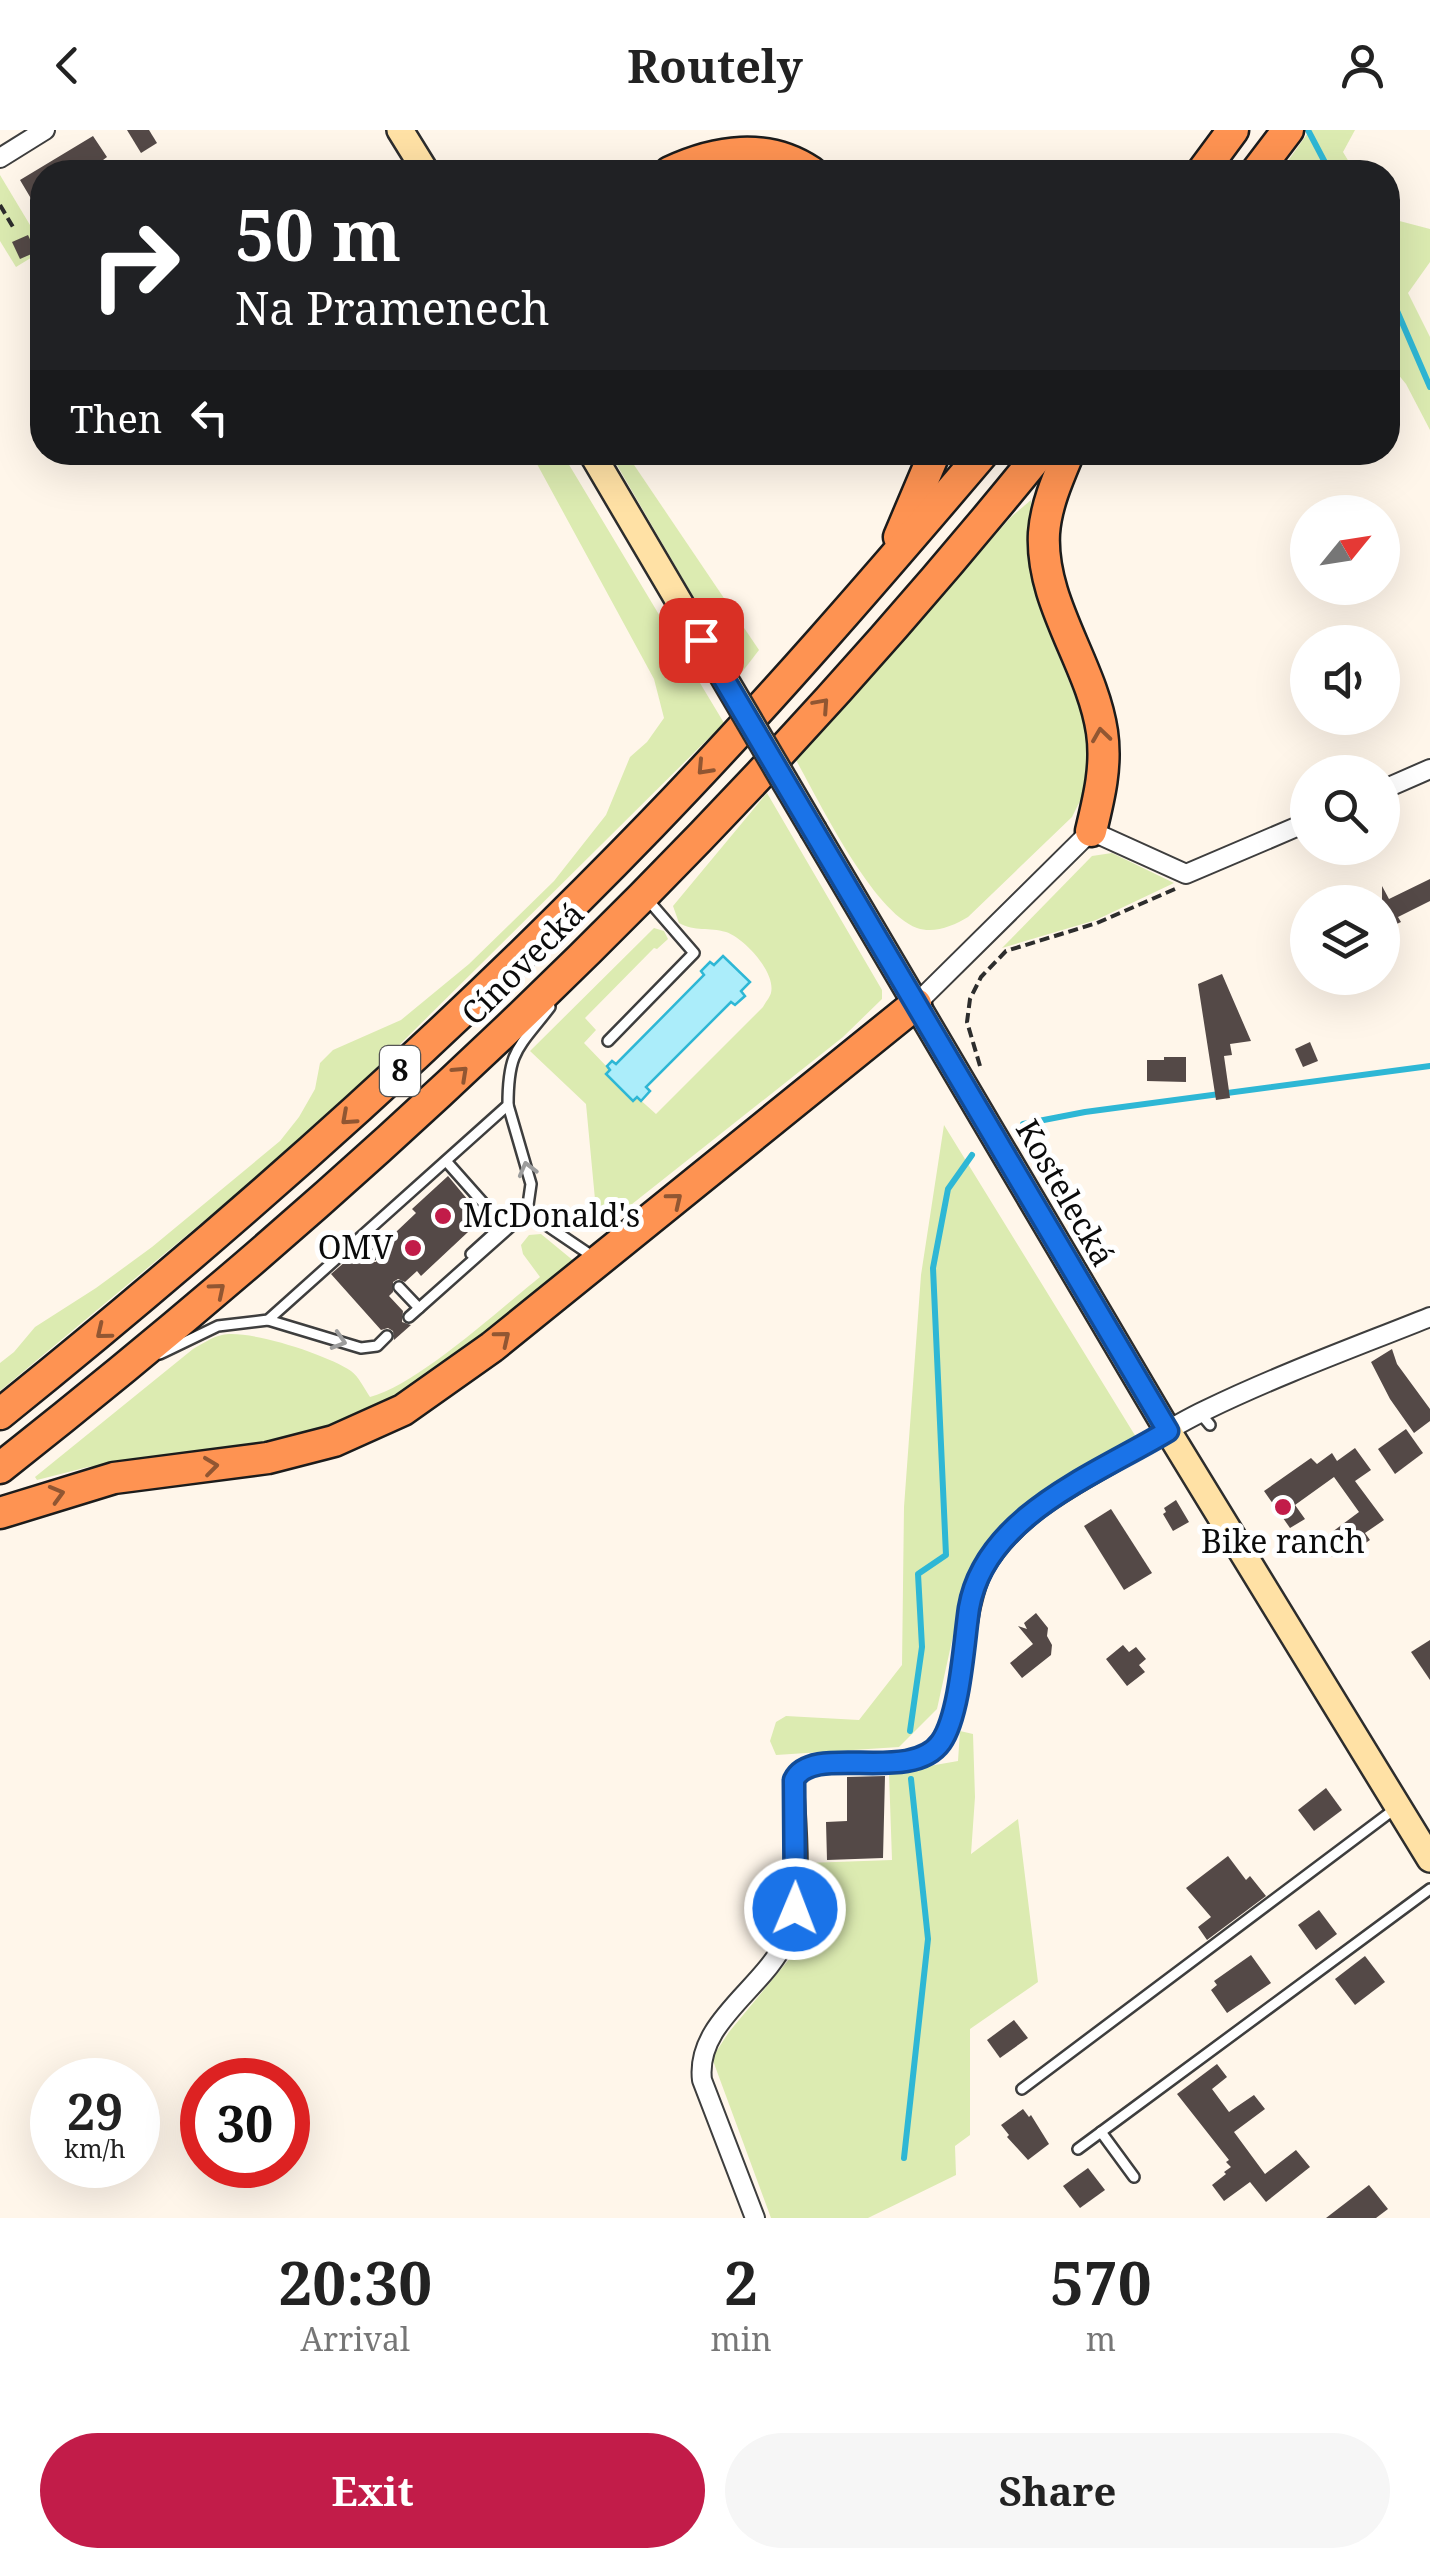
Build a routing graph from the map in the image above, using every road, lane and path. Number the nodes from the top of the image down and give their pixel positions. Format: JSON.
{"nodes":[{"id":1,"x":45,"y":130,"type":"edge"},
{"id":2,"x":400,"y":130,"type":"edge"},
{"id":3,"x":1233,"y":130,"type":"edge"},
{"id":4,"x":1288,"y":130,"type":"edge"},
{"id":5,"x":0,"y":158,"type":"edge"},
{"id":6,"x":419,"y":160,"type":"edge"},
{"id":7,"x":698,"y":160,"type":"edge"},
{"id":8,"x":785,"y":160,"type":"edge"},
{"id":9,"x":1211,"y":160,"type":"edge"},
{"id":10,"x":1265,"y":160,"type":"edge"},
{"id":11,"x":0,"y":205,"type":"edge"},
{"id":12,"x":13,"y":227,"type":"dead end"},
{"id":13,"x":599,"y":465,"type":"edge"},
{"id":14,"x":929,"y":465,"type":"edge"},
{"id":15,"x":973,"y":465,"type":"edge"},
{"id":16,"x":1030,"y":465,"type":"edge"},
{"id":17,"x":1063,"y":465,"type":"edge"},
{"id":18,"x":884,"y":570,"type":"junction"},
{"id":19,"x":1430,"y":770,"type":"edge"},
{"id":20,"x":1400,"y":782,"type":"edge"},
{"id":21,"x":1290,"y":830,"type":"edge"},
{"id":22,"x":1091,"y":831,"type":"junction"},
{"id":23,"x":1186,"y":874,"type":"junction"},
{"id":24,"x":643,"y":894,"type":"junction"},
{"id":25,"x":606,"y":932,"type":"junction"},
{"id":26,"x":916,"y":1004,"type":"junction"},
{"id":27,"x":608,"y":1041,"type":"dead end"},
{"id":28,"x":974,"y":1050,"type":"dead end"},
{"id":29,"x":508,"y":1106,"type":"junction"},
{"id":30,"x":446,"y":1161,"type":"junction"},
{"id":31,"x":527,"y":1212,"type":"junction"},
{"id":32,"x":358,"y":1240,"type":"junction"},
{"id":33,"x":371,"y":1255,"type":"dead end"},
{"id":34,"x":599,"y":1261,"type":"junction"},
{"id":35,"x":399,"y":1286,"type":"dead end"},
{"id":36,"x":440,"y":1290,"type":"junction"},
{"id":37,"x":419,"y":1308,"type":"junction"},
{"id":38,"x":1430,"y":1316,"type":"edge"},
{"id":39,"x":409,"y":1317,"type":"dead end"},
{"id":40,"x":268,"y":1320,"type":"junction"},
{"id":41,"x":388,"y":1336,"type":"dead end"},
{"id":42,"x":117,"y":1376,"type":"junction"},
{"id":43,"x":0,"y":1414,"type":"edge"},
{"id":44,"x":1168,"y":1431,"type":"junction"},
{"id":45,"x":0,"y":1468,"type":"edge"},
{"id":46,"x":0,"y":1512,"type":"edge"},
{"id":47,"x":1398,"y":1806,"type":"junction"},
{"id":48,"x":1430,"y":1859,"type":"edge"},
{"id":49,"x":1430,"y":1889,"type":"edge"},
{"id":50,"x":1022,"y":2089,"type":"dead end"},
{"id":51,"x":1102,"y":2132,"type":"junction"},
{"id":52,"x":1078,"y":2150,"type":"dead end"},
{"id":53,"x":1134,"y":2177,"type":"dead end"},
{"id":54,"x":755,"y":2218,"type":"edge"}],
"edges":[{"from":1,"to":5,"type":"street"},
{"from":2,"to":6,"type":"main road"},
{"from":3,"to":9,"type":"highway"},
{"from":4,"to":10,"type":"highway"},
{"from":7,"to":8,"type":"highway"},
{"from":11,"to":12,"type":"path"},
{"from":13,"to":26,"type":"main road","name":"Kostelecká","bridge":true},
{"from":14,"to":18,"type":"highway"},
{"from":15,"to":18,"type":"highway","name":"Cínovecká","number":"8"},
{"from":24,"to":16,"type":"highway","name":"Cínovecká","number":"8","one_way":true},
{"from":22,"to":17,"type":"highway","one_way":true},
{"from":18,"to":43,"type":"highway","name":"Cínovecká","number":"8","one_way":true},
{"from":19,"to":20,"type":"street"},
{"from":21,"to":23,"type":"street"},
{"from":22,"to":23,"type":"street"},
{"from":22,"to":26,"type":"street"},
{"from":23,"to":28,"type":"path"},
{"from":24,"to":25,"type":"highway","name":"Cínovecká","number":"8"},
{"from":24,"to":27,"type":"lane"},
{"from":25,"to":29,"type":"lane"},
{"from":42,"to":25,"type":"highway","name":"Cínovecká","number":"8","one_way":true},
{"from":34,"to":26,"type":"highway","one_way":true},
{"from":26,"to":44,"type":"main road","name":"Kostelecká"},
{"from":29,"to":30,"type":"lane"},
{"from":31,"to":29,"type":"lane","one_way":true},
{"from":30,"to":32,"type":"lane"},
{"from":30,"to":36,"type":"lane"},
{"from":31,"to":34,"type":"lane"},
{"from":31,"to":36,"type":"lane"},
{"from":32,"to":33,"type":"lane"},
{"from":32,"to":40,"type":"lane"},
{"from":46,"to":34,"type":"highway","one_way":true},
{"from":35,"to":37,"type":"lane"},
{"from":36,"to":37,"type":"lane"},
{"from":37,"to":39,"type":"lane"},
{"from":38,"to":44,"type":"street"},
{"from":40,"to":41,"type":"lane","one_way":true},
{"from":40,"to":42,"type":"lane"},
{"from":42,"to":45,"type":"highway","name":"Cínovecká","number":"8"},
{"from":44,"to":47,"type":"main road","name":"Kostelecká"},
{"from":44,"to":54,"type":"street"},
{"from":47,"to":48,"type":"main road","name":"Kostelecká"},
{"from":47,"to":50,"type":"lane"},
{"from":49,"to":51,"type":"lane"},
{"from":51,"to":52,"type":"lane"},
{"from":51,"to":53,"type":"lane"}]}
